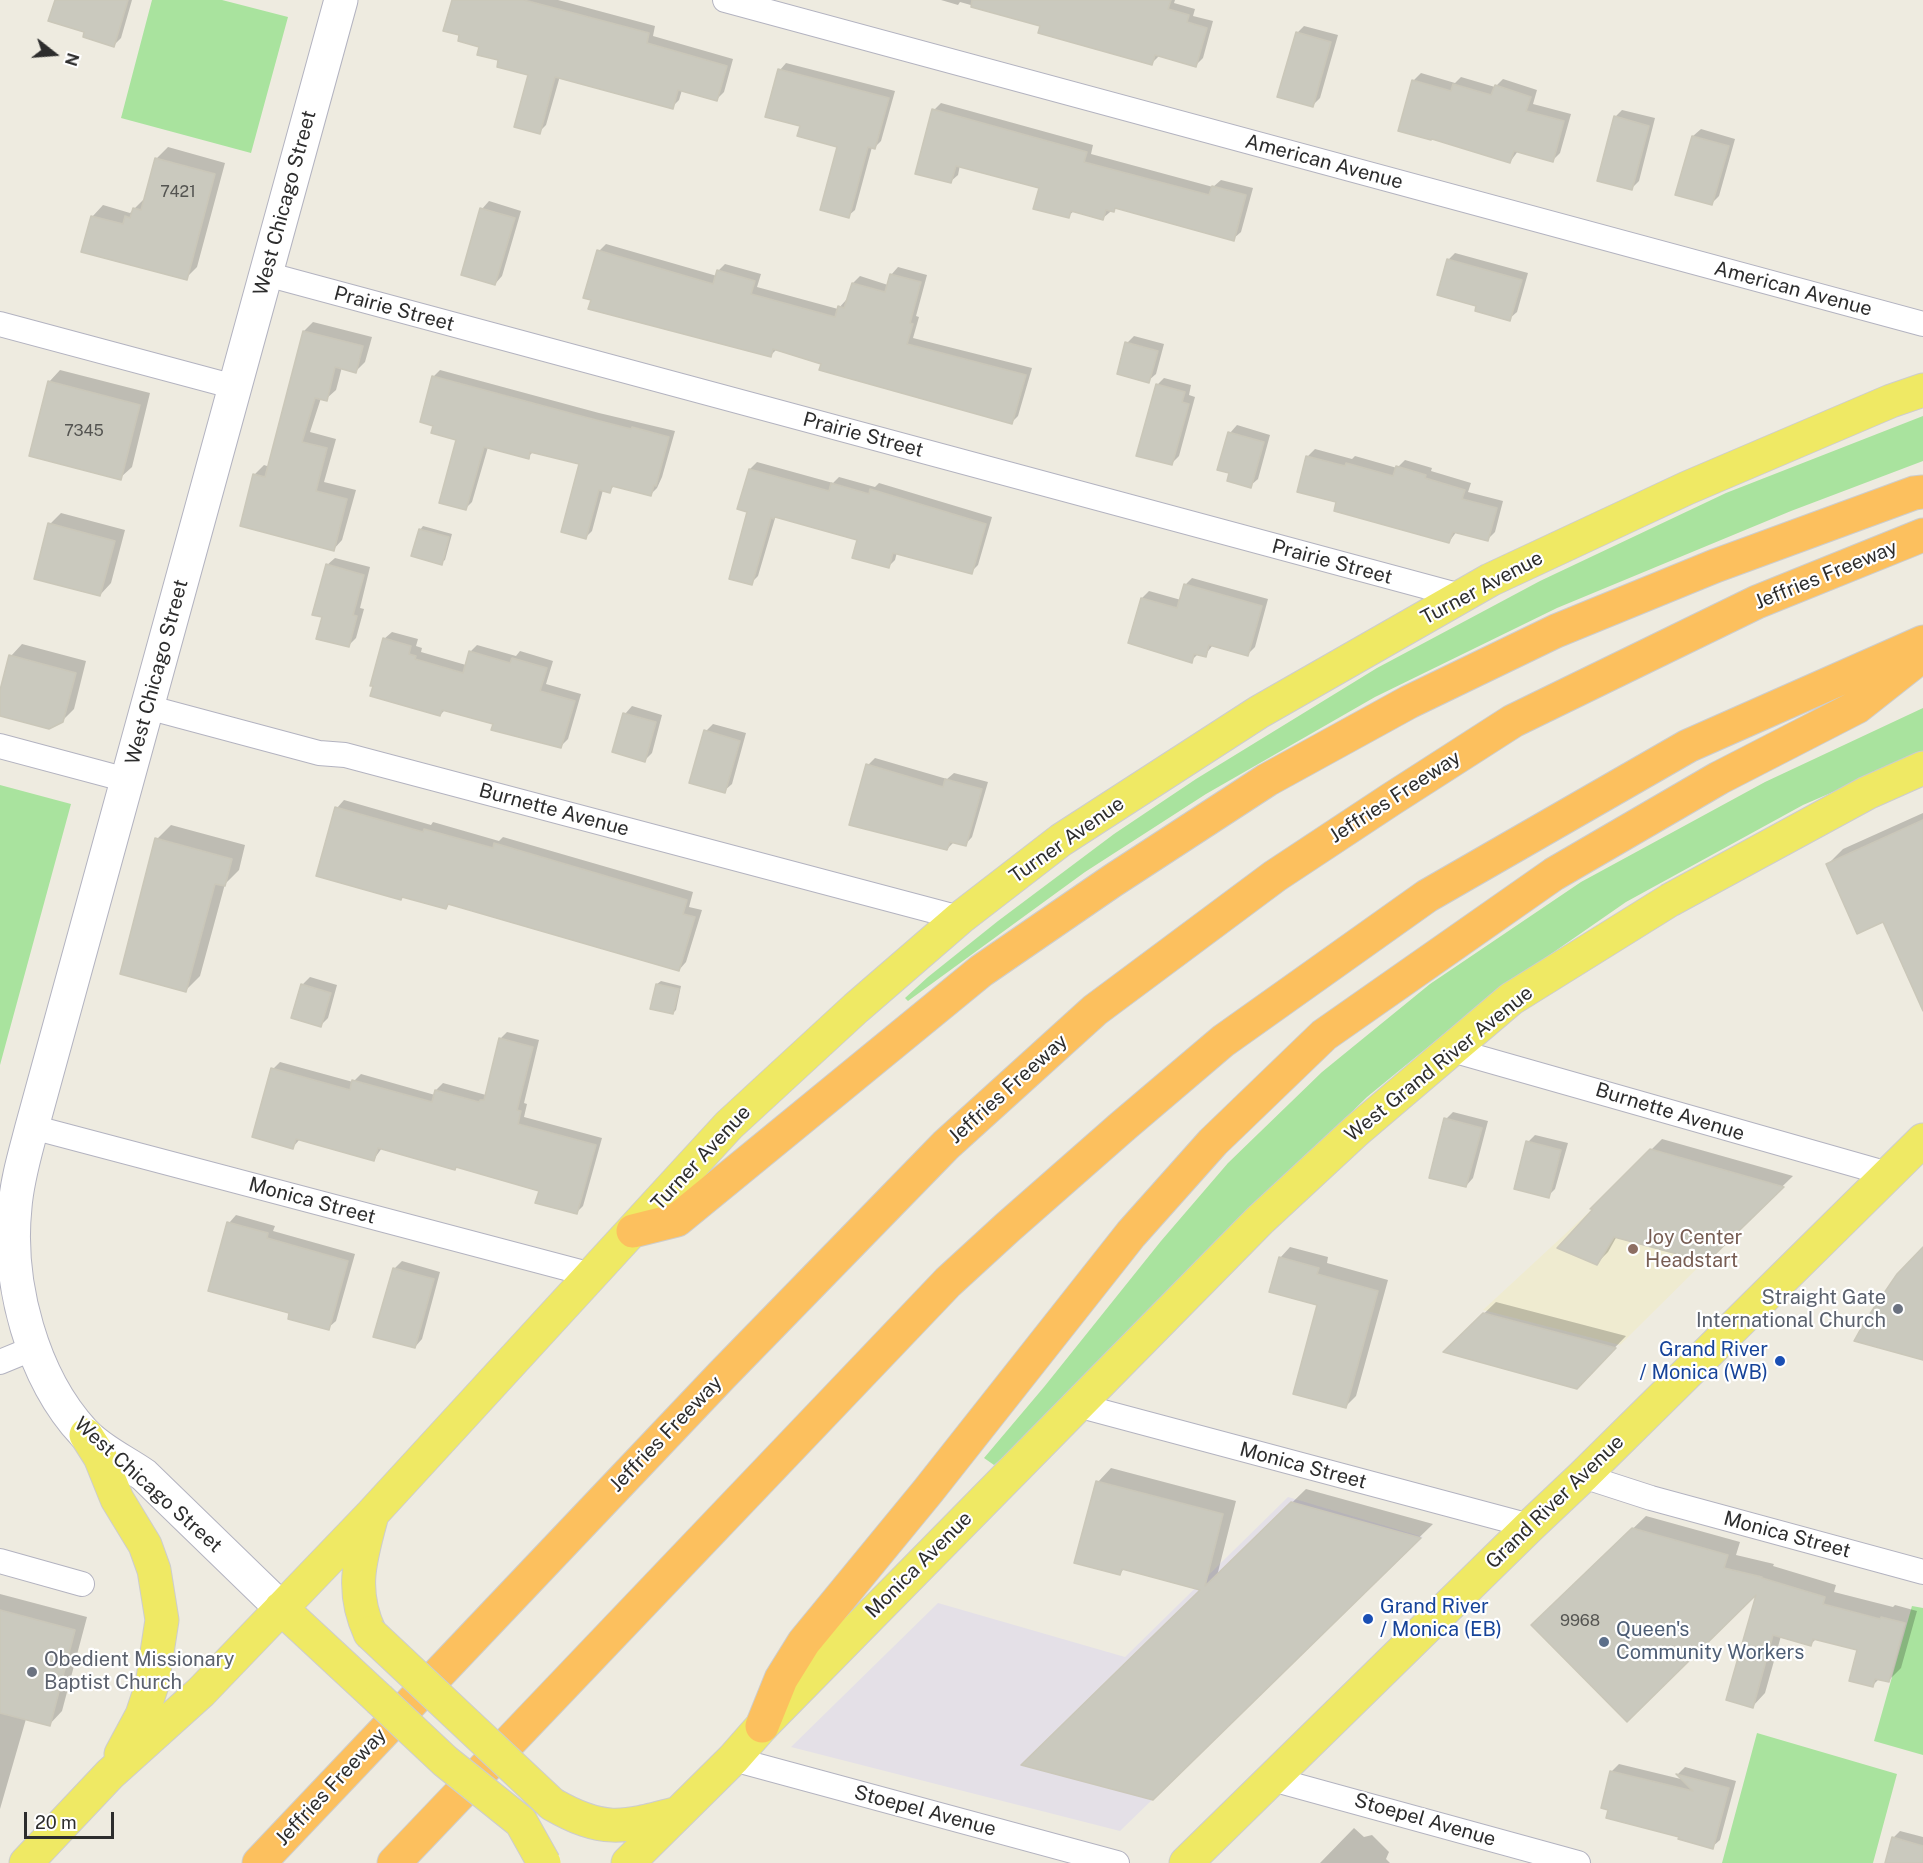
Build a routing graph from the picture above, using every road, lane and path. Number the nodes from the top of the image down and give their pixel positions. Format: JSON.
{"nodes":[{"id":1,"x":341,"y":0,"type":"edge"},
{"id":2,"x":725,"y":0,"type":"edge"},
{"id":3,"x":266,"y":274,"type":"junction"},
{"id":4,"x":0,"y":324,"type":"edge"},
{"id":5,"x":1923,"y":324,"type":"edge"},
{"id":6,"x":235,"y":387,"type":"junction"},
{"id":7,"x":1923,"y":390,"type":"edge"},
{"id":8,"x":1923,"y":492,"type":"edge"},
{"id":9,"x":1923,"y":535,"type":"edge"},
{"id":10,"x":1461,"y":596,"type":"junction"},
{"id":11,"x":1923,"y":642,"type":"edge"},
{"id":12,"x":1923,"y":655,"type":"edge"},
{"id":13,"x":147,"y":707,"type":"junction"},
{"id":14,"x":0,"y":746,"type":"edge"},
{"id":15,"x":1923,"y":768,"type":"edge"},
{"id":16,"x":127,"y":780,"type":"junction"},
{"id":17,"x":960,"y":918,"type":"junction"},
{"id":18,"x":1452,"y":1050,"type":"junction"},
{"id":19,"x":32,"y":1127,"type":"junction"},
{"id":20,"x":1923,"y":1140,"type":"edge"},
{"id":21,"x":1888,"y":1174,"type":"junction"},
{"id":22,"x":9,"y":1175,"type":"edge"},
{"id":23,"x":633,"y":1231,"type":"junction"},
{"id":24,"x":592,"y":1275,"type":"junction"},
{"id":25,"x":33,"y":1348,"type":"junction"},
{"id":26,"x":0,"y":1362,"type":"edge"},
{"id":27,"x":1077,"y":1405,"type":"junction"},
{"id":28,"x":86,"y":1435,"type":"junction"},
{"id":29,"x":1583,"y":1476,"type":"junction"},
{"id":30,"x":372,"y":1514,"type":"junction"},
{"id":31,"x":1530,"y":1526,"type":"junction"},
{"id":32,"x":0,"y":1561,"type":"edge"},
{"id":33,"x":1923,"y":1572,"type":"edge"},
{"id":34,"x":82,"y":1584,"type":"dead end"},
{"id":35,"x":291,"y":1618,"type":"junction"},
{"id":36,"x":762,"y":1726,"type":"junction"},
{"id":37,"x":733,"y":1759,"type":"junction"},
{"id":38,"x":110,"y":1774,"type":"junction"},
{"id":39,"x":1272,"y":1779,"type":"junction"},
{"id":40,"x":677,"y":1814,"type":"junction"},
{"id":41,"x":26,"y":1863,"type":"edge"},
{"id":42,"x":259,"y":1863,"type":"edge"},
{"id":43,"x":394,"y":1863,"type":"edge"},
{"id":44,"x":544,"y":1863,"type":"edge"},
{"id":45,"x":628,"y":1863,"type":"edge"},
{"id":46,"x":1117,"y":1863,"type":"edge"},
{"id":47,"x":1186,"y":1863,"type":"edge"},
{"id":48,"x":1578,"y":1863,"type":"edge"}],
"edges":[{"from":1,"to":3,"type":"street","name":"West Chicago Street"},
{"from":2,"to":5,"type":"street","name":"American Avenue"},
{"from":3,"to":6,"type":"street","name":"West Chicago Street"},
{"from":3,"to":10,"type":"street","name":"Prairie Street"},
{"from":4,"to":6,"type":"street"},
{"from":6,"to":13,"type":"street","name":"West Chicago Street"},
{"from":7,"to":10,"type":"main road","name":"Turner Avenue"},
{"from":8,"to":23,"type":"highway"},
{"from":9,"to":42,"type":"highway","name":"Jeffries Freeway"},
{"from":10,"to":17,"type":"main road","name":"Turner Avenue"},
{"from":11,"to":43,"type":"highway"},
{"from":12,"to":36,"type":"highway"},
{"from":13,"to":16,"type":"street","name":"West Chicago Street"},
{"from":13,"to":17,"type":"street","name":"Burnette Avenue"},
{"from":14,"to":16,"type":"street"},
{"from":15,"to":18,"type":"main road","name":"West Grand River Avenue"},
{"from":16,"to":19,"type":"street","name":"West Chicago Street"},
{"from":17,"to":23,"type":"main road","name":"Turner Avenue"},
{"from":18,"to":21,"type":"street","name":"Burnette Avenue"},
{"from":18,"to":27,"type":"main road","name":"West Grand River Avenue"},
{"from":19,"to":22,"type":"street","name":"West Chicago Street"},
{"from":19,"to":24,"type":"street","name":"Monica Street"},
{"from":20,"to":21,"type":"main road","name":"Grand River Avenue"},
{"from":21,"to":29,"type":"main road","name":"Grand River Avenue"},
{"from":22,"to":25,"type":"street","name":"West Chicago Street"},
{"from":23,"to":24,"type":"main road","name":"Turner Avenue"},
{"from":24,"to":30,"type":"main road","name":"Turner Avenue"},
{"from":25,"to":26,"type":"street"},
{"from":25,"to":28,"type":"street","name":"West Chicago Street"},
{"from":27,"to":31,"type":"street","name":"Monica Street"},
{"from":27,"to":36,"type":"main road","name":"Monica Avenue"},
{"from":28,"to":35,"type":"street","name":"West Chicago Street"},
{"from":28,"to":38,"type":"main road"},
{"from":29,"to":31,"type":"main road","name":"Grand River Avenue"},
{"from":29,"to":33,"type":"street","name":"Monica Street"},
{"from":30,"to":35,"type":"main road","name":"Turner Avenue"},
{"from":30,"to":40,"type":"main road","bridge":true},
{"from":31,"to":39,"type":"main road","name":"Grand River Avenue"},
{"from":32,"to":34,"type":"street"},
{"from":35,"to":38,"type":"main road","name":"Turner Avenue"},
{"from":35,"to":44,"type":"main road","bridge":true},
{"from":36,"to":37,"type":"main road","name":"Monica Avenue"},
{"from":37,"to":40,"type":"main road","name":"Monica Avenue"},
{"from":37,"to":46,"type":"street","name":"Stoepel Avenue"},
{"from":38,"to":41,"type":"main road"},
{"from":39,"to":47,"type":"main road","name":"Grand River Avenue"},
{"from":39,"to":48,"type":"street","name":"Stoepel Avenue"},
{"from":40,"to":45,"type":"main road","name":"Monica Avenue"}]}
